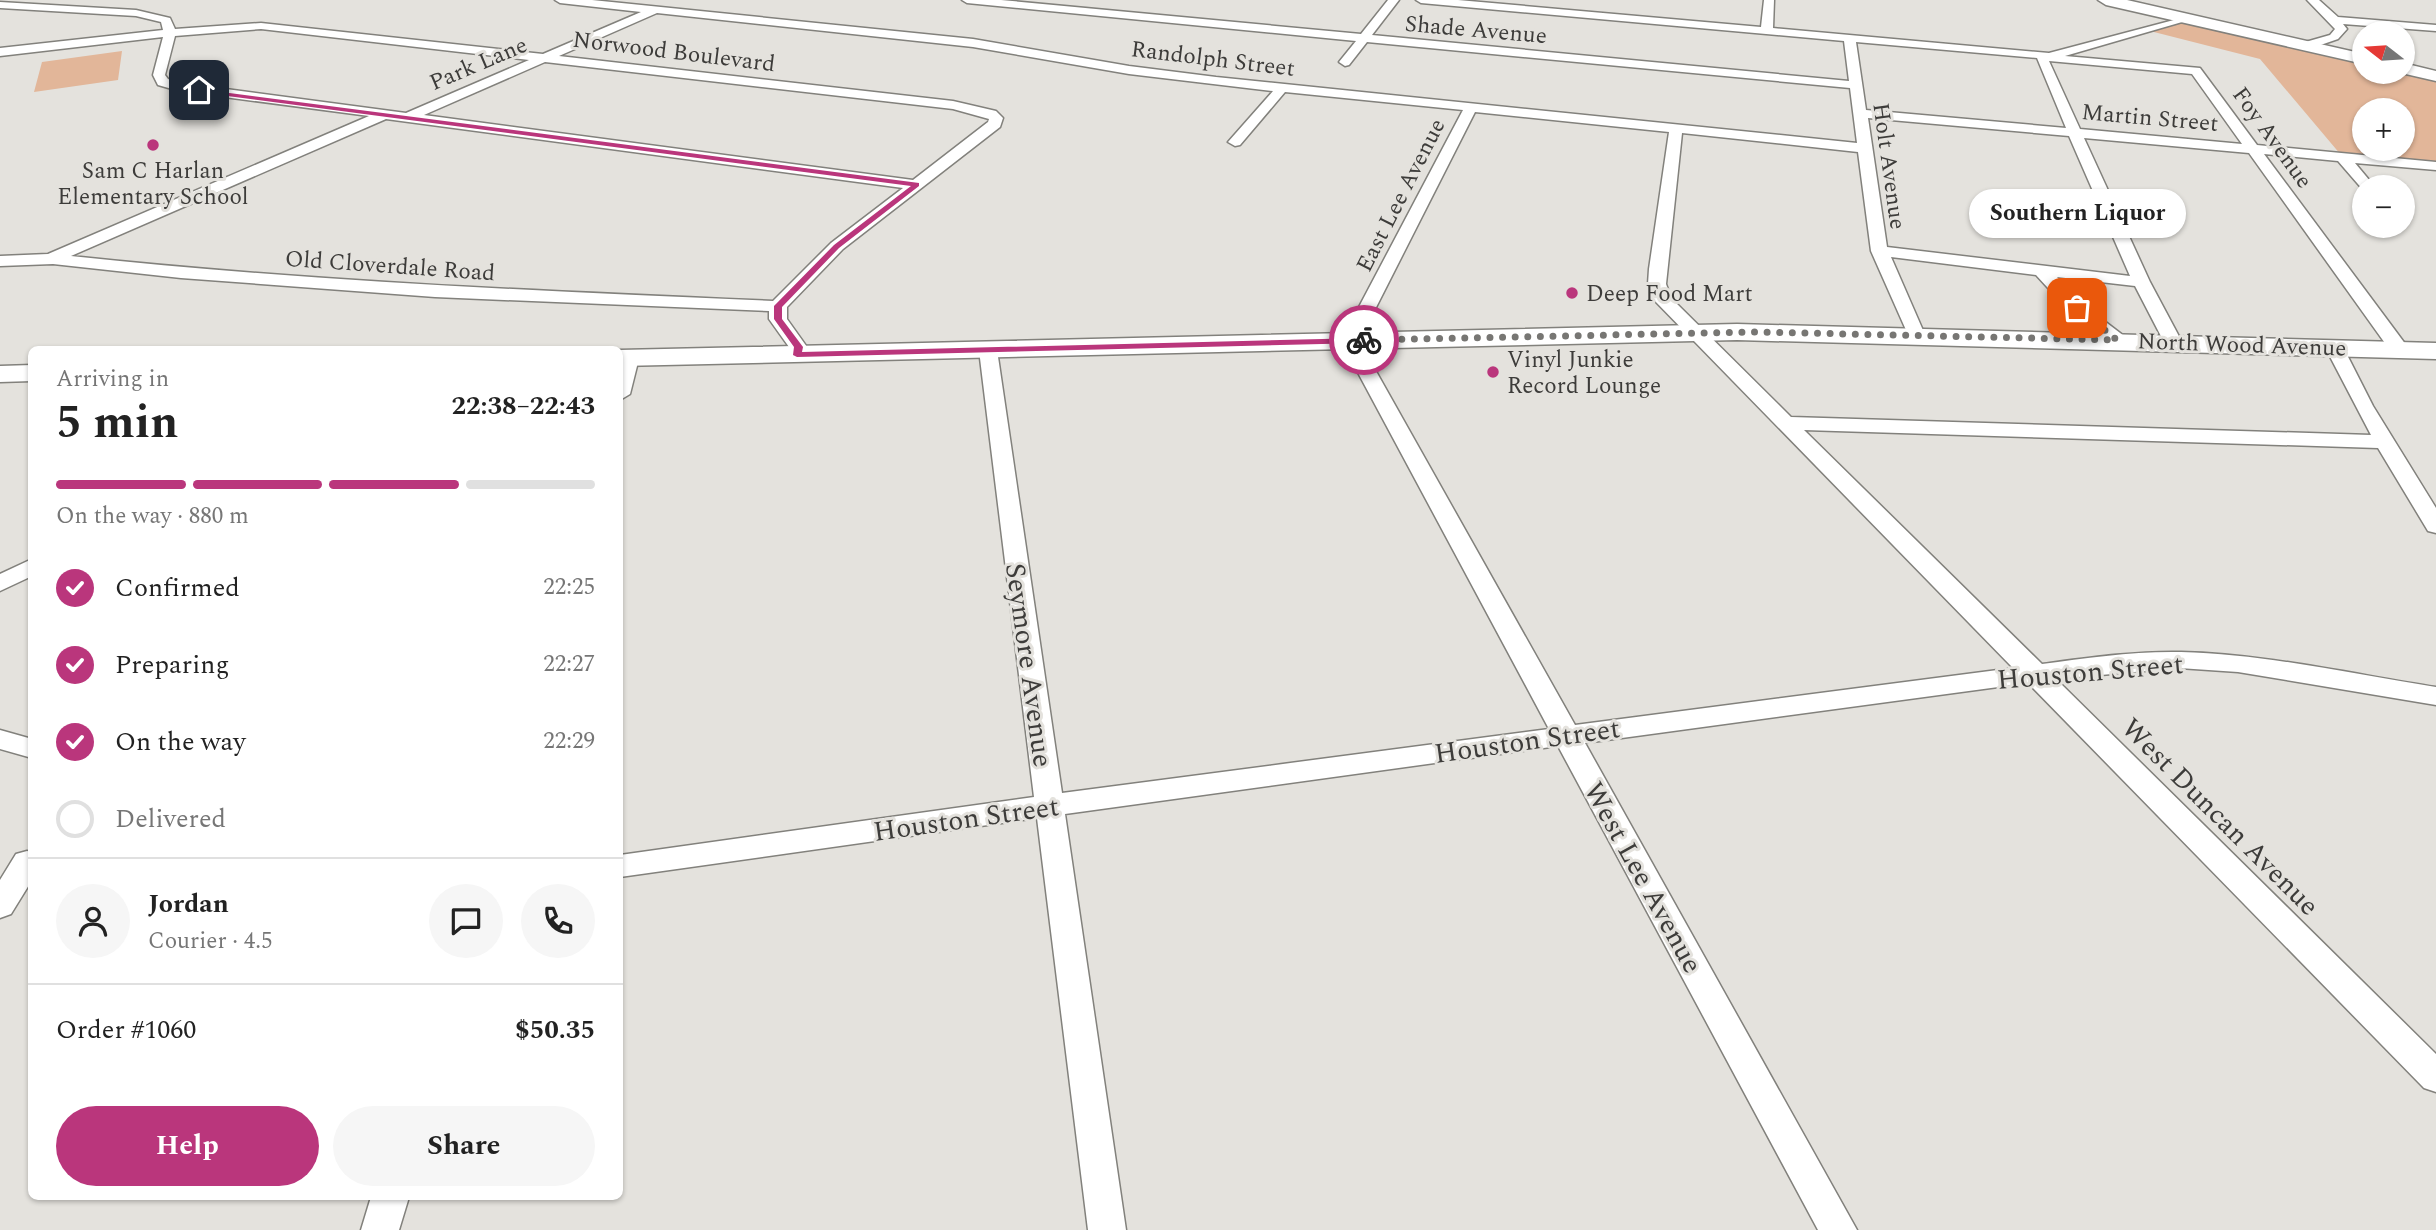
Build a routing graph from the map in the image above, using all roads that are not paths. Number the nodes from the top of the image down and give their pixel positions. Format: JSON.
{"nodes":[{"id":1,"x":560,"y":0,"type":"edge"},
{"id":2,"x":680,"y":0,"type":"edge"},
{"id":3,"x":967,"y":0,"type":"edge"},
{"id":4,"x":1394,"y":0,"type":"edge"},
{"id":5,"x":1421,"y":0,"type":"edge"},
{"id":6,"x":1769,"y":0,"type":"edge"},
{"id":7,"x":2106,"y":0,"type":"edge"},
{"id":8,"x":2312,"y":0,"type":"edge"},
{"id":9,"x":0,"y":5,"type":"edge"},
{"id":10,"x":658,"y":9,"type":"junction"},
{"id":11,"x":2185,"y":18,"type":"junction"},
{"id":12,"x":2336,"y":20,"type":"junction"},
{"id":13,"x":2436,"y":28,"type":"edge"},
{"id":14,"x":1767,"y":30,"type":"junction"},
{"id":15,"x":170,"y":33,"type":"junction"},
{"id":16,"x":1850,"y":38,"type":"junction"},
{"id":17,"x":1363,"y":39,"type":"junction"},
{"id":18,"x":2306,"y":46,"type":"junction"},
{"id":19,"x":0,"y":52,"type":"edge"},
{"id":20,"x":2050,"y":57,"type":"junction"},
{"id":21,"x":2352,"y":57,"type":"edge"},
{"id":22,"x":547,"y":58,"type":"junction"},
{"id":23,"x":1345,"y":62,"type":"dead end"},
{"id":24,"x":2415,"y":71,"type":"edge"},
{"id":25,"x":2436,"y":76,"type":"edge"},
{"id":26,"x":1856,"y":85,"type":"junction"},
{"id":27,"x":1282,"y":88,"type":"junction"},
{"id":28,"x":1471,"y":107,"type":"junction"},
{"id":29,"x":1860,"y":113,"type":"junction"},
{"id":30,"x":383,"y":114,"type":"junction"},
{"id":31,"x":408,"y":118,"type":"junction"},
{"id":32,"x":1676,"y":129,"type":"junction"},
{"id":33,"x":2074,"y":132,"type":"junction"},
{"id":34,"x":1235,"y":142,"type":"dead end"},
{"id":35,"x":1864,"y":148,"type":"junction"},
{"id":36,"x":2256,"y":149,"type":"junction"},
{"id":37,"x":2342,"y":158,"type":"junction"},
{"id":38,"x":2436,"y":166,"type":"edge"},
{"id":39,"x":2357,"y":175,"type":"edge"},
{"id":40,"x":917,"y":185,"type":"junction"},
{"id":41,"x":1879,"y":251,"type":"junction"},
{"id":42,"x":53,"y":259,"type":"junction"},
{"id":43,"x":0,"y":261,"type":"edge"},
{"id":44,"x":2042,"y":271,"type":"junction"},
{"id":45,"x":2141,"y":282,"type":"junction"},
{"id":46,"x":778,"y":306,"type":"junction"},
{"id":47,"x":1693,"y":333,"type":"junction"},
{"id":48,"x":1916,"y":335,"type":"junction"},
{"id":49,"x":2117,"y":340,"type":"junction"},
{"id":50,"x":1350,"y":341,"type":"junction"},
{"id":51,"x":2173,"y":342,"type":"junction"},
{"id":52,"x":2334,"y":347,"type":"junction"},
{"id":53,"x":2399,"y":349,"type":"junction"},
{"id":54,"x":988,"y":350,"type":"junction"},
{"id":55,"x":2436,"y":351,"type":"edge"},
{"id":56,"x":797,"y":355,"type":"junction"},
{"id":57,"x":625,"y":358,"type":"edge"},
{"id":58,"x":28,"y":373,"type":"edge"},
{"id":59,"x":0,"y":374,"type":"edge"},
{"id":60,"x":1786,"y":423,"type":"junction"},
{"id":61,"x":2386,"y":442,"type":"junction"},
{"id":62,"x":2436,"y":526,"type":"edge"},
{"id":63,"x":28,"y":568,"type":"edge"},
{"id":64,"x":0,"y":584,"type":"edge"},
{"id":65,"x":2035,"y":673,"type":"junction"},
{"id":66,"x":2436,"y":696,"type":"edge"},
{"id":67,"x":1566,"y":735,"type":"junction"},
{"id":68,"x":0,"y":739,"type":"edge"},
{"id":69,"x":28,"y":748,"type":"edge"},
{"id":70,"x":1049,"y":806,"type":"junction"},
{"id":71,"x":28,"y":860,"type":"edge"},
{"id":72,"x":28,"y":861,"type":"edge"},
{"id":73,"x":623,"y":866,"type":"edge"},
{"id":74,"x":0,"y":880,"type":"edge"},
{"id":75,"x":0,"y":906,"type":"edge"},
{"id":76,"x":2436,"y":1077,"type":"edge"},
{"id":77,"x":389,"y":1200,"type":"edge"},
{"id":78,"x":380,"y":1230,"type":"edge"},
{"id":79,"x":1107,"y":1230,"type":"edge"},
{"id":80,"x":1838,"y":1230,"type":"edge"}],
"edges":[{"from":1,"to":10,"type":"street","name":"Randolph Street"},
{"from":2,"to":10,"type":"street","name":"Park Lane"},
{"from":3,"to":17,"type":"street","name":"Shade Avenue"},
{"from":4,"to":17,"type":"street"},
{"from":5,"to":14,"type":"street","name":"Foy Avenue"},
{"from":6,"to":14,"type":"street"},
{"from":7,"to":11,"type":"main road"},
{"from":8,"to":12,"type":"street"},
{"from":9,"to":15,"type":"street"},
{"from":10,"to":22,"type":"street","name":"Park Lane"},
{"from":10,"to":27,"type":"street","name":"Randolph Street"},
{"from":11,"to":18,"type":"main road"},
{"from":11,"to":20,"type":"street"},
{"from":12,"to":13,"type":"street"},
{"from":12,"to":18,"type":"street"},
{"from":14,"to":16,"type":"street","name":"Foy Avenue"},
{"from":15,"to":19,"type":"street","name":"Norwood Boulevard"},
{"from":15,"to":22,"type":"street","name":"Norwood Boulevard"},
{"from":15,"to":30,"type":"street"},
{"from":16,"to":20,"type":"street","name":"Foy Avenue"},
{"from":16,"to":26,"type":"street","name":"Holt Avenue"},
{"from":17,"to":23,"type":"street"},
{"from":17,"to":26,"type":"street","name":"Shade Avenue"},
{"from":18,"to":21,"type":"main road"},
{"from":20,"to":33,"type":"street"},
{"from":20,"to":36,"type":"street","name":"Foy Avenue"},
{"from":22,"to":31,"type":"street","name":"Park Lane"},
{"from":22,"to":40,"type":"street","name":"Norwood Boulevard"},
{"from":24,"to":25,"type":"main road"},
{"from":26,"to":29,"type":"street","name":"Holt Avenue"},
{"from":27,"to":28,"type":"street","name":"Randolph Street"},
{"from":27,"to":34,"type":"street"},
{"from":28,"to":32,"type":"street","name":"Randolph Street"},
{"from":28,"to":50,"type":"street","name":"East Lee Avenue"},
{"from":29,"to":33,"type":"street","name":"Martin Street"},
{"from":29,"to":35,"type":"street","name":"Holt Avenue"},
{"from":30,"to":31,"type":"street"},
{"from":30,"to":42,"type":"street"},
{"from":31,"to":40,"type":"street"},
{"from":32,"to":35,"type":"street","name":"Randolph Street"},
{"from":32,"to":47,"type":"street","name":"West Duncan Avenue"},
{"from":33,"to":36,"type":"street","name":"Martin Street"},
{"from":33,"to":45,"type":"street"},
{"from":35,"to":41,"type":"street","name":"Holt Avenue"},
{"from":36,"to":37,"type":"street","name":"Martin Street"},
{"from":36,"to":53,"type":"street","name":"Foy Avenue"},
{"from":37,"to":38,"type":"street","name":"Martin Street"},
{"from":37,"to":39,"type":"street"},
{"from":40,"to":46,"type":"street","name":"Norwood Boulevard"},
{"from":41,"to":44,"type":"street"},
{"from":41,"to":48,"type":"street","name":"Holt Avenue"},
{"from":42,"to":43,"type":"street","name":"Old Cloverdale Road"},
{"from":42,"to":46,"type":"street","name":"Old Cloverdale Road"},
{"from":44,"to":45,"type":"street"},
{"from":44,"to":49,"type":"street"},
{"from":45,"to":51,"type":"street"},
{"from":46,"to":56,"type":"street"},
{"from":47,"to":48,"type":"main road","name":"North Wood Avenue"},
{"from":47,"to":50,"type":"main road","name":"North Wood Avenue"},
{"from":47,"to":60,"type":"street","name":"West Duncan Avenue"},
{"from":48,"to":49,"type":"main road","name":"North Wood Avenue"},
{"from":49,"to":51,"type":"main road","name":"North Wood Avenue"},
{"from":50,"to":54,"type":"main road","name":"North Wood Avenue"},
{"from":50,"to":67,"type":"street","name":"West Lee Avenue"},
{"from":51,"to":52,"type":"main road","name":"North Wood Avenue"},
{"from":52,"to":53,"type":"main road","name":"North Wood Avenue"},
{"from":52,"to":61,"type":"street"},
{"from":53,"to":55,"type":"main road","name":"North Wood Avenue"},
{"from":54,"to":56,"type":"main road","name":"North Wood Avenue"},
{"from":54,"to":70,"type":"street","name":"Seymore Avenue"},
{"from":56,"to":57,"type":"main road","name":"North Wood Avenue"},
{"from":58,"to":59,"type":"main road"},
{"from":60,"to":61,"type":"street"},
{"from":60,"to":65,"type":"street","name":"West Duncan Avenue"},
{"from":61,"to":62,"type":"street"},
{"from":63,"to":64,"type":"street"},
{"from":65,"to":66,"type":"street","name":"Houston Street"},
{"from":65,"to":67,"type":"street","name":"Houston Street"},
{"from":65,"to":76,"type":"street","name":"West Duncan Avenue"},
{"from":67,"to":70,"type":"street","name":"Houston Street"},
{"from":67,"to":80,"type":"street","name":"West Lee Avenue"},
{"from":68,"to":69,"type":"street"},
{"from":70,"to":73,"type":"street","name":"Houston Street"},
{"from":70,"to":79,"type":"street","name":"Seymore Avenue"},
{"from":71,"to":74,"type":"street"},
{"from":72,"to":75,"type":"street"},
{"from":77,"to":78,"type":"street"}]}
